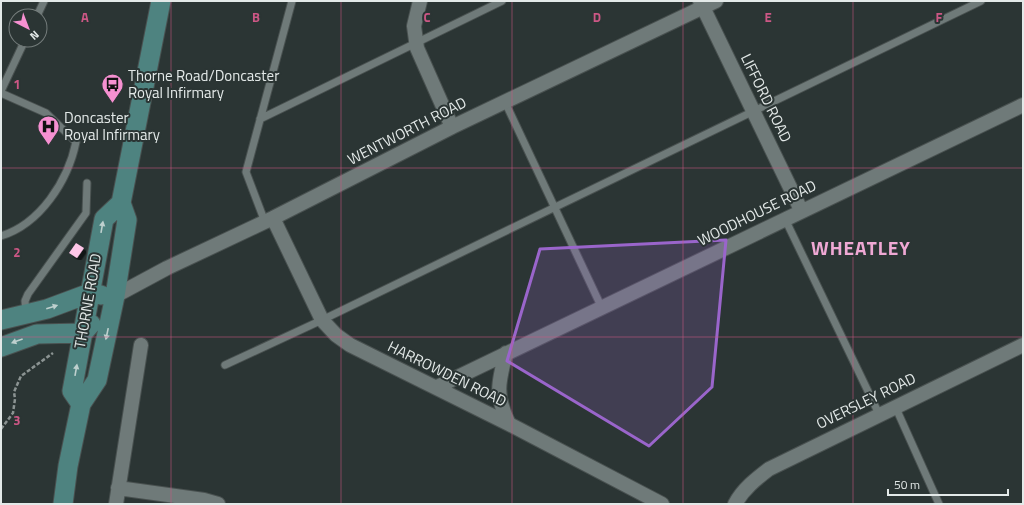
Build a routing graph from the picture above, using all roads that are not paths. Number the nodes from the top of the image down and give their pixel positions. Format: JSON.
{"nodes":[{"id":1,"x":161,"y":1,"type":"edge"},
{"id":2,"x":292,"y":1,"type":"edge"},
{"id":3,"x":420,"y":1,"type":"edge"},
{"id":4,"x":502,"y":1,"type":"edge"},
{"id":5,"x":716,"y":1,"type":"edge"},
{"id":6,"x":980,"y":1,"type":"edge"},
{"id":7,"x":701,"y":4,"type":"edge"},
{"id":8,"x":416,"y":42,"type":"junction"},
{"id":9,"x":21,"y":48,"type":"edge"},
{"id":10,"x":1,"y":92,"type":"edge"},
{"id":11,"x":505,"y":102,"type":"junction"},
{"id":12,"x":1023,"y":105,"type":"edge"},
{"id":13,"x":752,"y":110,"type":"junction"},
{"id":14,"x":260,"y":119,"type":"junction"},
{"id":15,"x":452,"y":127,"type":"junction"},
{"id":16,"x":87,"y":183,"type":"dead end"},
{"id":17,"x":121,"y":203,"type":"junction"},
{"id":18,"x":553,"y":207,"type":"junction"},
{"id":19,"x":801,"y":210,"type":"junction"},
{"id":20,"x":785,"y":219,"type":"junction"},
{"id":21,"x":269,"y":220,"type":"junction"},
{"id":22,"x":1,"y":236,"type":"edge"},
{"id":23,"x":90,"y":293,"type":"junction"},
{"id":24,"x":115,"y":296,"type":"junction"},
{"id":25,"x":602,"y":306,"type":"junction"},
{"id":26,"x":26,"y":312,"type":"junction"},
{"id":27,"x":1,"y":320,"type":"edge"},
{"id":28,"x":322,"y":320,"type":"junction"},
{"id":29,"x":83,"y":333,"type":"junction"},
{"id":30,"x":141,"y":344,"type":"dead end"},
{"id":31,"x":1023,"y":344,"type":"edge"},
{"id":32,"x":1,"y":346,"type":"edge"},
{"id":33,"x":506,"y":353,"type":"junction"},
{"id":34,"x":225,"y":364,"type":"dead end"},
{"id":35,"x":437,"y":387,"type":"junction"},
{"id":36,"x":81,"y":404,"type":"junction"},
{"id":37,"x":895,"y":406,"type":"junction"},
{"id":38,"x":879,"y":414,"type":"junction"},
{"id":39,"x":509,"y":424,"type":"junction"},
{"id":40,"x":118,"y":488,"type":"junction"},
{"id":41,"x":63,"y":504,"type":"edge"},
{"id":42,"x":116,"y":504,"type":"edge"},
{"id":43,"x":218,"y":504,"type":"edge"},
{"id":44,"x":662,"y":504,"type":"edge"},
{"id":45,"x":735,"y":504,"type":"edge"},
{"id":46,"x":939,"y":504,"type":"edge"}],
"edges":[{"from":1,"to":17,"type":"street","name":"THORNE ROAD"},
{"from":2,"to":14,"type":"lane"},
{"from":3,"to":8,"type":"street"},
{"from":4,"to":8,"type":"lane"},
{"from":5,"to":7,"type":"street","name":"WENTWORTH ROAD"},
{"from":6,"to":13,"type":"lane"},
{"from":7,"to":11,"type":"street","name":"WENTWORTH ROAD"},
{"from":7,"to":13,"type":"street","name":"LIFFORD ROAD"},
{"from":8,"to":14,"type":"lane"},
{"from":8,"to":15,"type":"street"},
{"from":9,"to":10,"type":"lane"},
{"from":10,"to":22,"type":"lane"},
{"from":11,"to":15,"type":"street","name":"WENTWORTH ROAD"},
{"from":11,"to":18,"type":"lane"},
{"from":12,"to":19,"type":"street","name":"WOODHOUSE ROAD"},
{"from":13,"to":18,"type":"lane"},
{"from":13,"to":19,"type":"street","name":"LIFFORD ROAD"},
{"from":14,"to":21,"type":"lane"},
{"from":15,"to":21,"type":"street","name":"WENTWORTH ROAD"},
{"from":16,"to":26,"type":"lane"},
{"from":23,"to":17,"type":"street","name":"THORNE ROAD","one_way":true},
{"from":17,"to":24,"type":"street","name":"THORNE ROAD"},
{"from":18,"to":25,"type":"lane"},
{"from":18,"to":28,"type":"lane"},
{"from":19,"to":20,"type":"street","name":"WOODHOUSE ROAD"},
{"from":20,"to":25,"type":"street","name":"WOODHOUSE ROAD"},
{"from":20,"to":38,"type":"lane"},
{"from":21,"to":24,"type":"street","name":"WENTWORTH ROAD"},
{"from":21,"to":28,"type":"street","name":"HARROWDEN ROAD"},
{"from":23,"to":24,"type":"street"},
{"from":26,"to":23,"type":"street","one_way":true},
{"from":23,"to":29,"type":"street","name":"THORNE ROAD"},
{"from":24,"to":29,"type":"street"},
{"from":24,"to":36,"type":"street","name":"THORNE ROAD","one_way":true},
{"from":25,"to":33,"type":"street","name":"WOODHOUSE ROAD"},
{"from":26,"to":27,"type":"street"},
{"from":28,"to":34,"type":"lane"},
{"from":28,"to":35,"type":"street","name":"HARROWDEN ROAD"},
{"from":29,"to":32,"type":"street","one_way":true},
{"from":36,"to":29,"type":"street","name":"THORNE ROAD","one_way":true},
{"from":30,"to":40,"type":"street"},
{"from":31,"to":37,"type":"street","name":"OVERSLEY ROAD"},
{"from":33,"to":35,"type":"street","name":"WOODHOUSE ROAD"},
{"from":33,"to":39,"type":"street"},
{"from":35,"to":39,"type":"street","name":"HARROWDEN ROAD"},
{"from":36,"to":41,"type":"street","name":"THORNE ROAD"},
{"from":37,"to":38,"type":"street","name":"OVERSLEY ROAD"},
{"from":37,"to":46,"type":"lane"},
{"from":38,"to":45,"type":"street","name":"OVERSLEY ROAD"},
{"from":39,"to":44,"type":"street","name":"HARROWDEN ROAD"},
{"from":40,"to":42,"type":"street"},
{"from":40,"to":43,"type":"street"}]}
